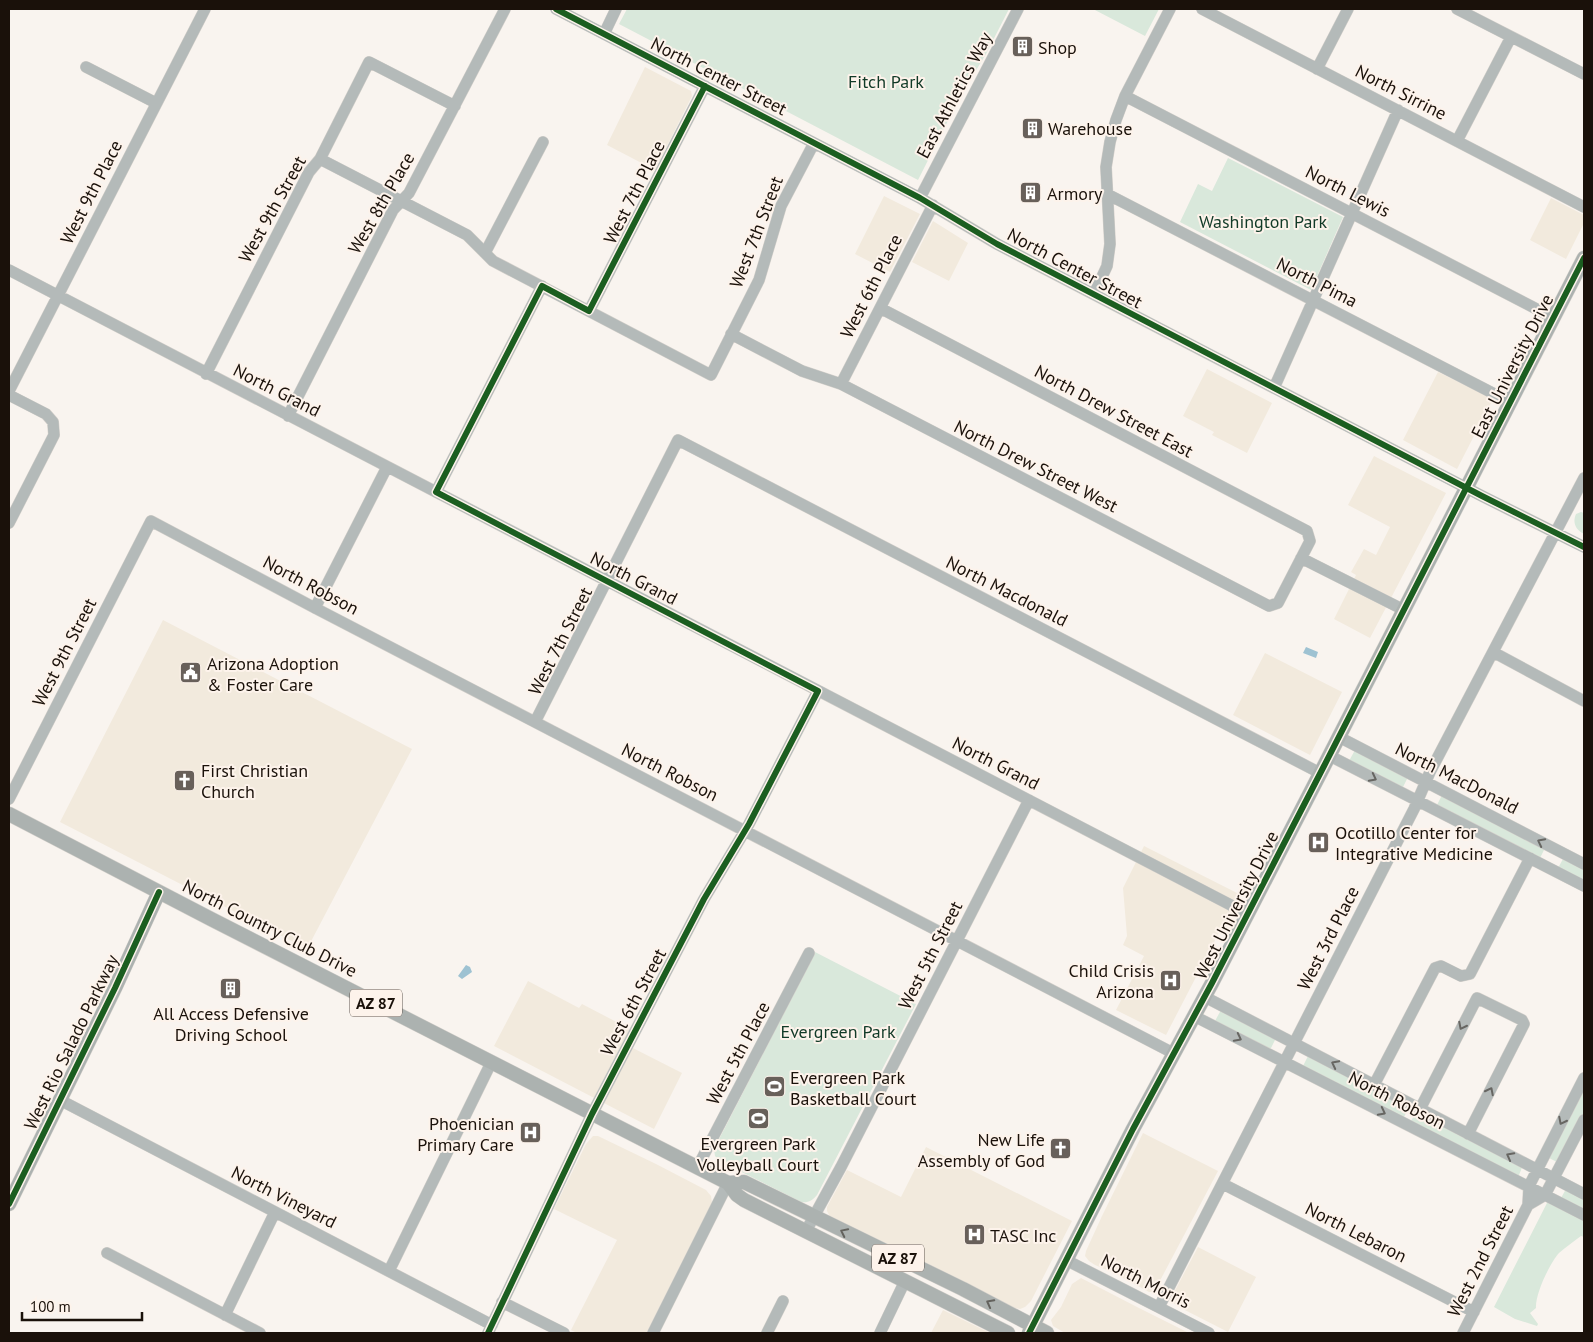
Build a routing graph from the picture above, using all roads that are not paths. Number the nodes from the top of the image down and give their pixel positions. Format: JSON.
{"nodes":[{"id":1,"x":204,"y":9,"type":"edge"},
{"id":2,"x":505,"y":9,"type":"edge"},
{"id":3,"x":556,"y":9,"type":"edge"},
{"id":4,"x":616,"y":9,"type":"edge"},
{"id":5,"x":1018,"y":9,"type":"edge"},
{"id":6,"x":1170,"y":9,"type":"edge"},
{"id":7,"x":1202,"y":9,"type":"edge"},
{"id":8,"x":1348,"y":9,"type":"edge"},
{"id":9,"x":1457,"y":9,"type":"edge"},
{"id":10,"x":604,"y":34,"type":"junction"},
{"id":11,"x":1511,"y":37,"type":"junction"},
{"id":12,"x":86,"y":67,"type":"dead end"},
{"id":13,"x":1317,"y":69,"type":"junction"},
{"id":14,"x":1584,"y":74,"type":"edge"},
{"id":15,"x":705,"y":86,"type":"junction"},
{"id":16,"x":1125,"y":96,"type":"junction"},
{"id":17,"x":156,"y":103,"type":"junction"},
{"id":18,"x":455,"y":106,"type":"junction"},
{"id":19,"x":1398,"y":110,"type":"junction"},
{"id":20,"x":542,"y":142,"type":"dead end"},
{"id":21,"x":1458,"y":142,"type":"junction"},
{"id":22,"x":814,"y":143,"type":"junction"},
{"id":23,"x":320,"y":159,"type":"junction"},
{"id":24,"x":1108,"y":194,"type":"junction"},
{"id":25,"x":920,"y":198,"type":"junction"},
{"id":26,"x":401,"y":201,"type":"junction"},
{"id":27,"x":933,"y":205,"type":"junction"},
{"id":28,"x":1584,"y":207,"type":"edge"},
{"id":29,"x":1352,"y":213,"type":"junction"},
{"id":30,"x":485,"y":253,"type":"junction"},
{"id":31,"x":1584,"y":258,"type":"edge"},
{"id":32,"x":9,"y":270,"type":"edge"},
{"id":33,"x":542,"y":286,"type":"junction"},
{"id":34,"x":1094,"y":294,"type":"junction"},
{"id":35,"x":58,"y":296,"type":"junction"},
{"id":36,"x":1313,"y":300,"type":"junction"},
{"id":37,"x":880,"y":308,"type":"junction"},
{"id":38,"x":589,"y":311,"type":"junction"},
{"id":39,"x":1554,"y":318,"type":"junction"},
{"id":40,"x":731,"y":334,"type":"junction"},
{"id":41,"x":206,"y":374,"type":"junction"},
{"id":42,"x":841,"y":384,"type":"junction"},
{"id":43,"x":1274,"y":388,"type":"junction"},
{"id":44,"x":9,"y":391,"type":"edge"},
{"id":45,"x":9,"y":395,"type":"edge"},
{"id":46,"x":1510,"y":402,"type":"junction"},
{"id":47,"x":288,"y":416,"type":"junction"},
{"id":48,"x":678,"y":440,"type":"joint"},
{"id":49,"x":387,"y":467,"type":"junction"},
{"id":50,"x":1584,"y":478,"type":"edge"},
{"id":51,"x":1467,"y":488,"type":"junction"},
{"id":52,"x":436,"y":492,"type":"junction"},
{"id":53,"x":151,"y":521,"type":"joint"},
{"id":54,"x":9,"y":523,"type":"edge"},
{"id":55,"x":1556,"y":532,"type":"junction"},
{"id":56,"x":1584,"y":547,"type":"edge"},
{"id":57,"x":1302,"y":558,"type":"junction"},
{"id":58,"x":607,"y":581,"type":"junction"},
{"id":59,"x":315,"y":608,"type":"junction"},
{"id":60,"x":1404,"y":610,"type":"junction"},
{"id":61,"x":1493,"y":652,"type":"junction"},
{"id":62,"x":818,"y":691,"type":"junction"},
{"id":63,"x":1584,"y":700,"type":"edge"},
{"id":64,"x":535,"y":722,"type":"junction"},
{"id":65,"x":1339,"y":737,"type":"junction"},
{"id":66,"x":1330,"y":756,"type":"junction"},
{"id":67,"x":1320,"y":774,"type":"junction"},
{"id":68,"x":1425,"y":782,"type":"junction"},
{"id":69,"x":9,"y":799,"type":"edge"},
{"id":70,"x":1029,"y":800,"type":"junction"},
{"id":71,"x":1418,"y":800,"type":"junction"},
{"id":72,"x":9,"y":814,"type":"edge"},
{"id":73,"x":745,"y":831,"type":"junction"},
{"id":74,"x":1558,"y":850,"type":"junction"},
{"id":75,"x":1530,"y":858,"type":"junction"},
{"id":76,"x":1584,"y":864,"type":"edge"},
{"id":77,"x":1549,"y":868,"type":"junction"},
{"id":78,"x":1584,"y":886,"type":"edge"},
{"id":79,"x":159,"y":892,"type":"junction"},
{"id":80,"x":1248,"y":914,"type":"junction"},
{"id":81,"x":957,"y":941,"type":"junction"},
{"id":82,"x":809,"y":953,"type":"dead end"},
{"id":83,"x":1205,"y":997,"type":"junction"},
{"id":84,"x":1194,"y":1016,"type":"junction"},
{"id":85,"x":1294,"y":1043,"type":"junction"},
{"id":86,"x":1173,"y":1053,"type":"junction"},
{"id":87,"x":1284,"y":1061,"type":"junction"},
{"id":88,"x":491,"y":1063,"type":"junction"},
{"id":89,"x":1584,"y":1078,"type":"edge"},
{"id":90,"x":1374,"y":1085,"type":"junction"},
{"id":91,"x":60,"y":1100,"type":"junction"},
{"id":92,"x":1420,"y":1109,"type":"junction"},
{"id":93,"x":592,"y":1114,"type":"junction"},
{"id":94,"x":1584,"y":1120,"type":"edge"},
{"id":95,"x":1468,"y":1134,"type":"junction"},
{"id":96,"x":697,"y":1168,"type":"junction"},
{"id":97,"x":1537,"y":1170,"type":"junction"},
{"id":98,"x":1554,"y":1179,"type":"junction"},
{"id":99,"x":728,"y":1183,"type":"junction"},
{"id":100,"x":1223,"y":1184,"type":"junction"},
{"id":101,"x":1529,"y":1186,"type":"junction"},
{"id":102,"x":1584,"y":1194,"type":"edge"},
{"id":103,"x":1545,"y":1195,"type":"junction"},
{"id":104,"x":9,"y":1204,"type":"edge"},
{"id":105,"x":1528,"y":1204,"type":"junction"},
{"id":106,"x":275,"y":1212,"type":"junction"},
{"id":107,"x":1584,"y":1216,"type":"edge"},
{"id":108,"x":814,"y":1217,"type":"junction"},
{"id":109,"x":806,"y":1231,"type":"junction"},
{"id":110,"x":107,"y":1253,"type":"dead end"},
{"id":111,"x":1066,"y":1260,"type":"junction"},
{"id":112,"x":389,"y":1271,"type":"junction"},
{"id":113,"x":905,"y":1280,"type":"junction"},
{"id":114,"x":783,"y":1301,"type":"dead end"},
{"id":115,"x":502,"y":1302,"type":"junction"},
{"id":116,"x":1159,"y":1307,"type":"junction"},
{"id":117,"x":1474,"y":1312,"type":"junction"},
{"id":118,"x":225,"y":1315,"type":"junction"},
{"id":119,"x":490,"y":1329,"type":"edge"},
{"id":120,"x":1031,"y":1329,"type":"edge"},
{"id":121,"x":260,"y":1333,"type":"edge"},
{"id":122,"x":564,"y":1333,"type":"edge"},
{"id":123,"x":653,"y":1333,"type":"edge"},
{"id":124,"x":767,"y":1333,"type":"edge"},
{"id":125,"x":880,"y":1333,"type":"edge"},
{"id":126,"x":1008,"y":1333,"type":"edge"},
{"id":127,"x":1047,"y":1333,"type":"edge"},
{"id":128,"x":1209,"y":1333,"type":"edge"},
{"id":129,"x":1463,"y":1333,"type":"edge"}],
"edges":[{"from":1,"to":17,"type":"street","name":"West 9th Place"},
{"from":2,"to":18,"type":"street","name":"West 8th Place"},
{"from":3,"to":10,"type":"street","name":"North Center Street"},
{"from":4,"to":10,"type":"street"},
{"from":5,"to":25,"type":"street","name":"East Athletics Way"},
{"from":6,"to":16,"type":"street"},
{"from":7,"to":13,"type":"street","name":"North Sirrine"},
{"from":8,"to":13,"type":"street"},
{"from":9,"to":11,"type":"street"},
{"from":10,"to":15,"type":"street","name":"North Center Street"},
{"from":11,"to":14,"type":"street"},
{"from":11,"to":21,"type":"street"},
{"from":12,"to":17,"type":"street"},
{"from":13,"to":19,"type":"street","name":"North Sirrine"},
{"from":15,"to":22,"type":"street","name":"North Center Street"},
{"from":15,"to":38,"type":"street","name":"West 7th Place"},
{"from":16,"to":24,"type":"street"},
{"from":16,"to":29,"type":"street","name":"North Lewis"},
{"from":17,"to":35,"type":"street","name":"West 9th Place"},
{"from":18,"to":23,"type":"street","name":"West 9th Street"},
{"from":18,"to":26,"type":"street","name":"West 8th Place"},
{"from":19,"to":21,"type":"street","name":"North Sirrine"},
{"from":19,"to":29,"type":"street"},
{"from":20,"to":30,"type":"street"},
{"from":21,"to":28,"type":"street","name":"North Sirrine"},
{"from":22,"to":25,"type":"street","name":"North Center Street"},
{"from":22,"to":40,"type":"street","name":"West 7th Street"},
{"from":23,"to":26,"type":"street"},
{"from":23,"to":41,"type":"street","name":"West 9th Street"},
{"from":24,"to":34,"type":"street"},
{"from":24,"to":36,"type":"street","name":"North Pima"},
{"from":25,"to":27,"type":"street","name":"North Center Street"},
{"from":26,"to":30,"type":"street"},
{"from":26,"to":47,"type":"street","name":"West 8th Place"},
{"from":27,"to":34,"type":"street","name":"North Center Street"},
{"from":27,"to":37,"type":"street","name":"West 6th Place"},
{"from":29,"to":36,"type":"street"},
{"from":29,"to":39,"type":"street","name":"North Lewis"},
{"from":30,"to":33,"type":"street"},
{"from":31,"to":39,"type":"main road","name":"East University Drive"},
{"from":32,"to":35,"type":"street","name":"North Grand"},
{"from":33,"to":38,"type":"street"},
{"from":33,"to":52,"type":"street"},
{"from":34,"to":43,"type":"street","name":"North Center Street"},
{"from":35,"to":41,"type":"street","name":"North Grand"},
{"from":35,"to":44,"type":"street","name":"West 9th Place"},
{"from":36,"to":43,"type":"street"},
{"from":36,"to":46,"type":"street","name":"North Pima"},
{"from":37,"to":42,"type":"street","name":"West 6th Place"},
{"from":37,"to":57,"type":"street","name":"North Drew Street East"},
{"from":38,"to":40,"type":"street","name":"West 7th Street"},
{"from":39,"to":46,"type":"main road","name":"East University Drive"},
{"from":40,"to":42,"type":"street","name":"North Drew Street West"},
{"from":41,"to":47,"type":"street","name":"North Grand"},
{"from":42,"to":57,"type":"street","name":"North Drew Street West"},
{"from":43,"to":51,"type":"street","name":"North Center Street"},
{"from":45,"to":54,"type":"street"},
{"from":46,"to":51,"type":"main road","name":"East University Drive"},
{"from":47,"to":49,"type":"street","name":"North Grand"},
{"from":48,"to":58,"type":"street","name":"West 7th Street"},
{"from":48,"to":67,"type":"street","name":"North Macdonald"},
{"from":49,"to":52,"type":"street","name":"North Grand"},
{"from":49,"to":59,"type":"street"},
{"from":50,"to":55,"type":"street","name":"West 3rd Place"},
{"from":51,"to":55,"type":"street","name":"North Center Street"},
{"from":51,"to":60,"type":"main road","name":"West University Drive"},
{"from":52,"to":58,"type":"street","name":"North Grand"},
{"from":53,"to":59,"type":"street","name":"North Robson"},
{"from":53,"to":69,"type":"street","name":"West 9th Street"},
{"from":55,"to":56,"type":"street","name":"North Center Street"},
{"from":55,"to":61,"type":"street","name":"West 3rd Place"},
{"from":57,"to":60,"type":"street"},
{"from":58,"to":62,"type":"street","name":"North Grand"},
{"from":58,"to":64,"type":"street","name":"West 7th Street"},
{"from":59,"to":64,"type":"street","name":"North Robson"},
{"from":60,"to":65,"type":"main road","name":"West University Drive"},
{"from":61,"to":63,"type":"street"},
{"from":61,"to":68,"type":"street","name":"West 3rd Place"},
{"from":62,"to":70,"type":"street","name":"North Grand"},
{"from":62,"to":73,"type":"street","name":"West 6th Street"},
{"from":64,"to":73,"type":"street","name":"North Robson"},
{"from":65,"to":66,"type":"main road","name":"West University Drive"},
{"from":65,"to":68,"type":"street","name":"North MacDonald"},
{"from":66,"to":67,"type":"main road","name":"West University Drive"},
{"from":66,"to":71,"type":"street","one_way":true},
{"from":67,"to":80,"type":"main road","name":"West University Drive"},
{"from":68,"to":71,"type":"street","name":"West 3rd Place"},
{"from":74,"to":68,"type":"street","name":"North MacDonald","one_way":true},
{"from":70,"to":80,"type":"street","name":"North Grand"},
{"from":70,"to":81,"type":"street","name":"West 5th Street"},
{"from":71,"to":75,"type":"street"},
{"from":71,"to":85,"type":"street","name":"West 3rd Place"},
{"from":72,"to":79,"type":"main road","name":"North Country Club Drive","number":"AZ 87"},
{"from":73,"to":81,"type":"street","name":"North Robson"},
{"from":73,"to":93,"type":"street","name":"West 6th Street"},
{"from":74,"to":76,"type":"street","name":"North MacDonald"},
{"from":74,"to":77,"type":"street"},
{"from":75,"to":77,"type":"street"},
{"from":75,"to":90,"type":"street"},
{"from":77,"to":78,"type":"street"},
{"from":79,"to":88,"type":"main road","name":"North Country Club Drive","number":"AZ 87"},
{"from":79,"to":91,"type":"main road","name":"West Rio Salado Parkway"},
{"from":80,"to":83,"type":"main road","name":"West University Drive"},
{"from":81,"to":86,"type":"street","name":"North Robson"},
{"from":81,"to":108,"type":"street","name":"West 5th Street"},
{"from":82,"to":96,"type":"street","name":"West 5th Place"},
{"from":83,"to":84,"type":"main road","name":"West University Drive"},
{"from":83,"to":85,"type":"street","name":"North Robson"},
{"from":84,"to":86,"type":"main road","name":"West University Drive"},
{"from":84,"to":87,"type":"street","name":"North Robson","one_way":true},
{"from":85,"to":87,"type":"street","name":"West 3rd Place"},
{"from":90,"to":85,"type":"street","name":"North Robson","one_way":true},
{"from":86,"to":111,"type":"main road","name":"West University Drive"},
{"from":87,"to":100,"type":"street","name":"West 3rd Place"},
{"from":87,"to":101,"type":"street","name":"North Robson","one_way":true},
{"from":88,"to":93,"type":"main road","name":"North Country Club Drive","number":"AZ 87"},
{"from":88,"to":112,"type":"street"},
{"from":89,"to":97,"type":"street","name":"West 2nd Street","one_way":true},
{"from":90,"to":92,"type":"street","name":"North Robson"},
{"from":91,"to":104,"type":"main road","name":"West Rio Salado Parkway"},
{"from":91,"to":106,"type":"street","name":"North Vineyard"},
{"from":92,"to":95,"type":"street","name":"North Robson"},
{"from":95,"to":92,"type":"street","one_way":true},
{"from":93,"to":96,"type":"main road","name":"North Country Club Drive","number":"AZ 87"},
{"from":93,"to":115,"type":"street","name":"West 6th Street"},
{"from":94,"to":98,"type":"street"},
{"from":97,"to":95,"type":"street","name":"North Robson","one_way":true},
{"from":96,"to":99,"type":"main road","name":"North Country Club Drive","number":"AZ 87"},
{"from":97,"to":98,"type":"street","name":"North Robson"},
{"from":97,"to":101,"type":"street","name":"West 2nd Street"},
{"from":98,"to":102,"type":"street","name":"North Robson"},
{"from":98,"to":103,"type":"street"},
{"from":99,"to":108,"type":"main road","name":"North Country Club Drive","number":"AZ 87"},
{"from":99,"to":109,"type":"main road","name":"North Country Club Drive","number":"AZ 87"},
{"from":99,"to":123,"type":"street"},
{"from":100,"to":116,"type":"street","name":"West 3rd Place"},
{"from":100,"to":117,"type":"street","name":"North Lebaron"},
{"from":101,"to":103,"type":"street","name":"North Robson"},
{"from":101,"to":105,"type":"street","name":"West 2nd Street"},
{"from":103,"to":105,"type":"street","name":"West 2nd Street"},
{"from":103,"to":107,"type":"street","name":"North Robson"},
{"from":105,"to":117,"type":"street","name":"West 2nd Street"},
{"from":106,"to":112,"type":"street","name":"North Vineyard"},
{"from":106,"to":118,"type":"street"},
{"from":108,"to":109,"type":"street","name":"West 5th Street"},
{"from":120,"to":108,"type":"main road","name":"North Country Club Drive","number":"AZ 87","one_way":true},
{"from":109,"to":113,"type":"main road","name":"North Country Club Drive","number":"AZ 87"},
{"from":110,"to":118,"type":"street"},
{"from":111,"to":116,"type":"street","name":"North Morris"},
{"from":111,"to":120,"type":"main road","name":"West University Drive"},
{"from":112,"to":119,"type":"street","name":"North Vineyard"},
{"from":113,"to":125,"type":"street"},
{"from":113,"to":126,"type":"main road","name":"North Country Club Drive","number":"AZ 87"},
{"from":114,"to":124,"type":"street"},
{"from":115,"to":119,"type":"street","name":"West 6th Street"},
{"from":115,"to":122,"type":"street"},
{"from":116,"to":128,"type":"street","name":"North Morris"},
{"from":117,"to":129,"type":"street","name":"West 2nd Street"},
{"from":118,"to":121,"type":"street"},
{"from":120,"to":127,"type":"main road","name":"North Country Club Drive","number":"AZ 87"}]}
